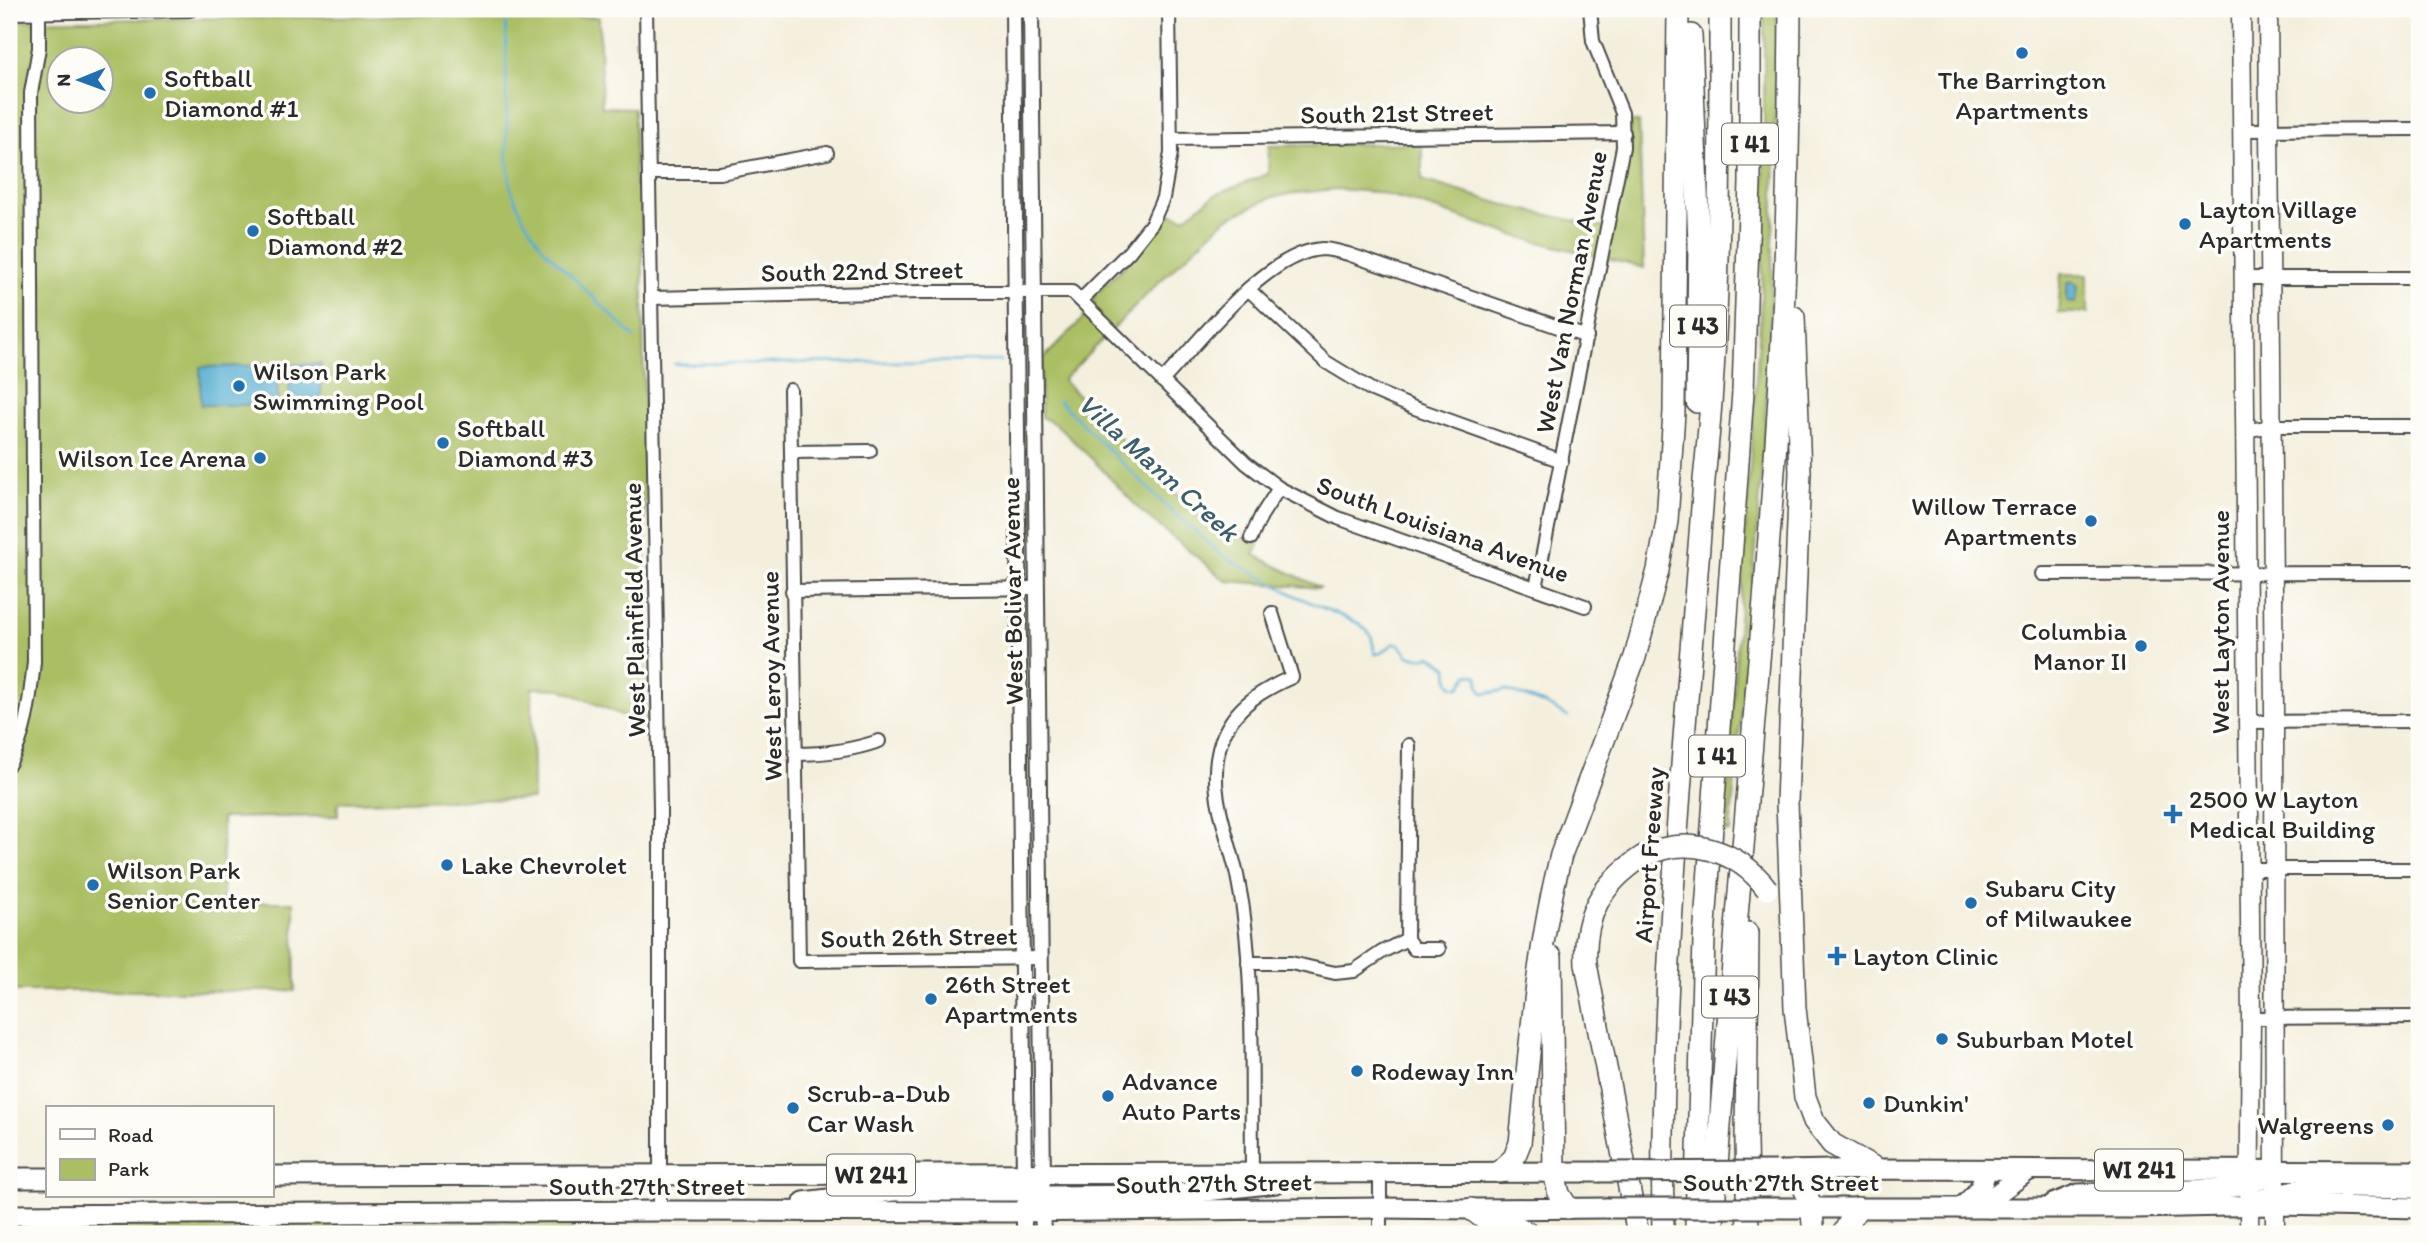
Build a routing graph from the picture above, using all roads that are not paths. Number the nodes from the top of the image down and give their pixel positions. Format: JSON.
{"nodes":[{"id":1,"x":190,"y":9,"type":"edge"},
{"id":2,"x":646,"y":9,"type":"edge"},
{"id":3,"x":1013,"y":9,"type":"edge"},
{"id":4,"x":1031,"y":9,"type":"edge"},
{"id":5,"x":1169,"y":9,"type":"edge"},
{"id":6,"x":1590,"y":9,"type":"edge"},
{"id":7,"x":1678,"y":9,"type":"edge"},
{"id":8,"x":1689,"y":9,"type":"edge"},
{"id":9,"x":1720,"y":9,"type":"edge"},
{"id":10,"x":1750,"y":9,"type":"edge"},
{"id":11,"x":1790,"y":9,"type":"edge"},
{"id":12,"x":2241,"y":9,"type":"edge"},
{"id":13,"x":2268,"y":9,"type":"edge"},
{"id":14,"x":35,"y":10,"type":"edge"},
{"id":15,"x":9,"y":12,"type":"edge"},
{"id":16,"x":2269,"y":129,"type":"junction"},
{"id":17,"x":2419,"y":129,"type":"edge"},
{"id":18,"x":2243,"y":130,"type":"junction"},
{"id":19,"x":1624,"y":133,"type":"junction"},
{"id":20,"x":1171,"y":139,"type":"junction"},
{"id":21,"x":827,"y":153,"type":"dead end"},
{"id":22,"x":649,"y":173,"type":"junction"},
{"id":23,"x":1786,"y":223,"type":"junction"},
{"id":24,"x":2244,"y":278,"type":"junction"},
{"id":25,"x":2270,"y":278,"type":"junction"},
{"id":26,"x":2419,"y":278,"type":"edge"},
{"id":27,"x":1248,"y":289,"type":"junction"},
{"id":28,"x":1016,"y":292,"type":"junction"},
{"id":29,"x":1033,"y":292,"type":"junction"},
{"id":30,"x":1077,"y":296,"type":"junction"},
{"id":31,"x":652,"y":298,"type":"junction"},
{"id":32,"x":1587,"y":337,"type":"junction"},
{"id":33,"x":1162,"y":382,"type":"junction"},
{"id":34,"x":790,"y":390,"type":"dead end"},
{"id":35,"x":2271,"y":426,"type":"junction"},
{"id":36,"x":2419,"y":426,"type":"edge"},
{"id":37,"x":2245,"y":431,"type":"junction"},
{"id":38,"x":870,"y":451,"type":"dead end"},
{"id":39,"x":791,"y":452,"type":"junction"},
{"id":40,"x":1562,"y":461,"type":"junction"},
{"id":41,"x":1704,"y":480,"type":"junction"},
{"id":42,"x":1279,"y":488,"type":"junction"},
{"id":43,"x":1251,"y":538,"type":"dead end"},
{"id":44,"x":2419,"y":573,"type":"edge"},
{"id":45,"x":2042,"y":574,"type":"dead end"},
{"id":46,"x":2273,"y":574,"type":"junction"},
{"id":47,"x":2247,"y":575,"type":"junction"},
{"id":48,"x":1018,"y":588,"type":"junction"},
{"id":49,"x":1037,"y":588,"type":"junction"},
{"id":50,"x":1536,"y":588,"type":"junction"},
{"id":51,"x":792,"y":591,"type":"junction"},
{"id":52,"x":1585,"y":606,"type":"dead end"},
{"id":53,"x":1272,"y":613,"type":"dead end"},
{"id":54,"x":2419,"y":721,"type":"edge"},
{"id":55,"x":2247,"y":722,"type":"junction"},
{"id":56,"x":2274,"y":722,"type":"junction"},
{"id":57,"x":878,"y":741,"type":"dead end"},
{"id":58,"x":1409,"y":746,"type":"dead end"},
{"id":59,"x":795,"y":754,"type":"junction"},
{"id":60,"x":1750,"y":760,"type":"junction"},
{"id":61,"x":9,"y":764,"type":"edge"},
{"id":62,"x":1020,"y":776,"type":"junction"},
{"id":63,"x":1039,"y":776,"type":"junction"},
{"id":64,"x":2249,"y":869,"type":"junction"},
{"id":65,"x":2274,"y":869,"type":"junction"},
{"id":66,"x":2419,"y":869,"type":"edge"},
{"id":67,"x":1554,"y":885,"type":"junction"},
{"id":68,"x":1407,"y":939,"type":"junction"},
{"id":69,"x":1439,"y":949,"type":"dead end"},
{"id":70,"x":1022,"y":958,"type":"junction"},
{"id":71,"x":1041,"y":958,"type":"junction"},
{"id":72,"x":799,"y":961,"type":"joint"},
{"id":73,"x":1248,"y":963,"type":"junction"},
{"id":74,"x":1792,"y":976,"type":"junction"},
{"id":75,"x":2419,"y":1017,"type":"edge"},
{"id":76,"x":2251,"y":1018,"type":"junction"},
{"id":77,"x":2275,"y":1018,"type":"junction"},
{"id":78,"x":1024,"y":1094,"type":"junction"},
{"id":79,"x":1042,"y":1094,"type":"junction"},
{"id":80,"x":1877,"y":1169,"type":"junction"},
{"id":81,"x":1986,"y":1170,"type":"junction"},
{"id":82,"x":2029,"y":1170,"type":"junction"},
{"id":83,"x":1785,"y":1171,"type":"junction"},
{"id":84,"x":2276,"y":1171,"type":"junction"},
{"id":85,"x":2419,"y":1171,"type":"edge"},
{"id":86,"x":1346,"y":1172,"type":"junction"},
{"id":87,"x":1380,"y":1172,"type":"junction"},
{"id":88,"x":1499,"y":1172,"type":"junction"},
{"id":89,"x":1554,"y":1172,"type":"junction"},
{"id":90,"x":1252,"y":1173,"type":"junction"},
{"id":91,"x":660,"y":1175,"type":"junction"},
{"id":92,"x":273,"y":1176,"type":"edge"},
{"id":93,"x":2249,"y":1177,"type":"junction"},
{"id":94,"x":9,"y":1178,"type":"edge"},
{"id":95,"x":46,"y":1178,"type":"edge"},
{"id":96,"x":2419,"y":1188,"type":"edge"},
{"id":97,"x":1033,"y":1193,"type":"junction"},
{"id":98,"x":2274,"y":1199,"type":"junction"},
{"id":99,"x":2249,"y":1206,"type":"junction"},
{"id":100,"x":1812,"y":1207,"type":"junction"},
{"id":101,"x":1380,"y":1208,"type":"junction"},
{"id":102,"x":1568,"y":1208,"type":"junction"},
{"id":103,"x":1857,"y":1208,"type":"junction"},
{"id":104,"x":1961,"y":1208,"type":"junction"},
{"id":105,"x":1989,"y":1208,"type":"junction"},
{"id":106,"x":2042,"y":1208,"type":"junction"},
{"id":107,"x":2419,"y":1208,"type":"edge"},
{"id":108,"x":1471,"y":1209,"type":"junction"},
{"id":109,"x":660,"y":1211,"type":"junction"},
{"id":110,"x":9,"y":1215,"type":"edge"},
{"id":111,"x":1024,"y":1234,"type":"edge"},
{"id":112,"x":1043,"y":1234,"type":"edge"},
{"id":113,"x":1380,"y":1234,"type":"edge"},
{"id":114,"x":1529,"y":1234,"type":"edge"},
{"id":115,"x":1638,"y":1234,"type":"edge"},
{"id":116,"x":1663,"y":1234,"type":"edge"},
{"id":117,"x":1699,"y":1234,"type":"edge"},
{"id":118,"x":1710,"y":1234,"type":"edge"},
{"id":119,"x":1748,"y":1234,"type":"edge"},
{"id":120,"x":1814,"y":1234,"type":"edge"},
{"id":121,"x":1843,"y":1234,"type":"edge"},
{"id":122,"x":2249,"y":1234,"type":"edge"},
{"id":123,"x":2275,"y":1234,"type":"edge"}],
"edges":[{"from":1,"to":14,"type":"street"},
{"from":2,"to":22,"type":"street","name":"West Plainfield Avenue"},
{"from":3,"to":28,"type":"street","name":"West Bolivar Avenue"},
{"from":4,"to":29,"type":"street","name":"West Bolivar Avenue"},
{"from":5,"to":20,"type":"street"},
{"from":6,"to":19,"type":"street","name":"West Van Norman Avenue"},
{"from":7,"to":67,"type":"highway"},
{"from":8,"to":41,"type":"highway","number":"I 43"},
{"from":9,"to":41,"type":"highway","number":"I 41"},
{"from":10,"to":117,"type":"highway","number":"I 41"},
{"from":11,"to":23,"type":"highway","number":"I 43"},
{"from":12,"to":18,"type":"main road","name":"West Layton Avenue"},
{"from":13,"to":16,"type":"main road","name":"West Layton Avenue"},
{"from":14,"to":15,"type":"street"},
{"from":14,"to":61,"type":"street"},
{"from":16,"to":17,"type":"street"},
{"from":16,"to":18,"type":"street"},
{"from":16,"to":25,"type":"main road","name":"West Layton Avenue"},
{"from":18,"to":24,"type":"main road","name":"West Layton Avenue"},
{"from":19,"to":20,"type":"street","name":"South 21st Street"},
{"from":19,"to":32,"type":"street","name":"West Van Norman Avenue"},
{"from":20,"to":30,"type":"street"},
{"from":21,"to":22,"type":"street"},
{"from":22,"to":31,"type":"street","name":"West Plainfield Avenue"},
{"from":23,"to":60,"type":"highway","number":"I 43"},
{"from":23,"to":74,"type":"highway"},
{"from":24,"to":25,"type":"street"},
{"from":24,"to":37,"type":"main road","name":"West Layton Avenue"},
{"from":25,"to":26,"type":"street"},
{"from":25,"to":35,"type":"main road","name":"West Layton Avenue"},
{"from":27,"to":32,"type":"street"},
{"from":27,"to":33,"type":"street"},
{"from":27,"to":40,"type":"street"},
{"from":28,"to":29,"type":"street","name":"South 22nd Street"},
{"from":28,"to":31,"type":"street","name":"South 22nd Street"},
{"from":28,"to":48,"type":"street","name":"West Bolivar Avenue"},
{"from":29,"to":30,"type":"street","name":"South 22nd Street"},
{"from":29,"to":49,"type":"street","name":"West Bolivar Avenue"},
{"from":30,"to":33,"type":"street","name":"South Louisiana Avenue"},
{"from":31,"to":91,"type":"street","name":"West Plainfield Avenue"},
{"from":32,"to":40,"type":"street","name":"West Van Norman Avenue"},
{"from":33,"to":42,"type":"street","name":"South Louisiana Avenue"},
{"from":34,"to":39,"type":"street","name":"West Leroy Avenue"},
{"from":35,"to":36,"type":"street"},
{"from":35,"to":37,"type":"street"},
{"from":35,"to":46,"type":"main road","name":"West Layton Avenue"},
{"from":37,"to":47,"type":"main road","name":"West Layton Avenue"},
{"from":38,"to":39,"type":"street"},
{"from":39,"to":51,"type":"street","name":"West Leroy Avenue"},
{"from":40,"to":50,"type":"street","name":"West Van Norman Avenue"},
{"from":41,"to":116,"type":"highway","name":"Airport Freeway","number":"I 41"},
{"from":42,"to":43,"type":"street"},
{"from":42,"to":50,"type":"street","name":"South Louisiana Avenue"},
{"from":44,"to":46,"type":"street"},
{"from":45,"to":47,"type":"street"},
{"from":46,"to":47,"type":"street"},
{"from":46,"to":56,"type":"main road","name":"West Layton Avenue"},
{"from":47,"to":55,"type":"main road","name":"West Layton Avenue"},
{"from":48,"to":49,"type":"street"},
{"from":48,"to":51,"type":"street"},
{"from":48,"to":62,"type":"street","name":"West Bolivar Avenue"},
{"from":49,"to":63,"type":"street","name":"West Bolivar Avenue"},
{"from":50,"to":52,"type":"street","name":"South Louisiana Avenue"},
{"from":51,"to":59,"type":"street","name":"West Leroy Avenue"},
{"from":53,"to":73,"type":"street"},
{"from":54,"to":56,"type":"street"},
{"from":55,"to":56,"type":"street"},
{"from":55,"to":64,"type":"main road","name":"West Layton Avenue"},
{"from":56,"to":65,"type":"main road","name":"West Layton Avenue"},
{"from":57,"to":59,"type":"street"},
{"from":58,"to":68,"type":"street"},
{"from":59,"to":72,"type":"street","name":"West Leroy Avenue"},
{"from":60,"to":118,"type":"highway","number":"I 43"},
{"from":60,"to":119,"type":"highway"},
{"from":62,"to":63,"type":"street"},
{"from":62,"to":70,"type":"street","name":"West Bolivar Avenue"},
{"from":63,"to":71,"type":"street","name":"West Bolivar Avenue"},
{"from":64,"to":65,"type":"street"},
{"from":64,"to":76,"type":"main road","name":"West Layton Avenue"},
{"from":65,"to":66,"type":"street"},
{"from":65,"to":77,"type":"main road","name":"West Layton Avenue"},
{"from":67,"to":88,"type":"highway"},
{"from":67,"to":89,"type":"highway"},
{"from":68,"to":69,"type":"street"},
{"from":68,"to":73,"type":"street"},
{"from":70,"to":71,"type":"street","name":"South 26th Street"},
{"from":70,"to":72,"type":"street","name":"South 26th Street"},
{"from":70,"to":78,"type":"street","name":"West Bolivar Avenue"},
{"from":71,"to":79,"type":"street","name":"West Bolivar Avenue"},
{"from":73,"to":90,"type":"street"},
{"from":74,"to":80,"type":"highway"},
{"from":74,"to":115,"type":"highway","bridge":true},
{"from":75,"to":77,"type":"street"},
{"from":76,"to":77,"type":"street"},
{"from":76,"to":93,"type":"main road","name":"West Layton Avenue"},
{"from":77,"to":84,"type":"main road","name":"West Layton Avenue"},
{"from":78,"to":79,"type":"street"},
{"from":78,"to":97,"type":"street","name":"West Bolivar Avenue"},
{"from":79,"to":97,"type":"street","name":"West Bolivar Avenue"},
{"from":80,"to":81,"type":"main road","name":"South 27th Street","number":"WI 241"},
{"from":80,"to":83,"type":"main road","name":"South 27th Street","number":"WI 241"},
{"from":81,"to":82,"type":"main road","name":"South 27th Street","number":"WI 241"},
{"from":81,"to":104,"type":"main road"},
{"from":82,"to":93,"type":"main road","name":"South 27th Street","number":"WI 241"},
{"from":82,"to":105,"type":"main road"},
{"from":83,"to":89,"type":"main road","name":"South 27th Street","number":"WI 241","bridge":true},
{"from":83,"to":100,"type":"highway"},
{"from":84,"to":85,"type":"main road"},
{"from":84,"to":93,"type":"main road"},
{"from":84,"to":98,"type":"main road","name":"West Layton Avenue"},
{"from":86,"to":87,"type":"main road","name":"South 27th Street","number":"WI 241"},
{"from":86,"to":90,"type":"main road","name":"South 27th Street","number":"WI 241"},
{"from":86,"to":97,"type":"main road"},
{"from":87,"to":88,"type":"main road","name":"South 27th Street","number":"WI 241"},
{"from":87,"to":101,"type":"street"},
{"from":88,"to":89,"type":"main road","name":"South 27th Street","number":"WI 241"},
{"from":89,"to":102,"type":"highway"},
{"from":90,"to":97,"type":"main road","name":"South 27th Street","number":"WI 241"},
{"from":91,"to":92,"type":"main road","name":"South 27th Street","number":"WI 241"},
{"from":91,"to":97,"type":"main road","name":"South 27th Street","number":"WI 241"},
{"from":91,"to":109,"type":"street","name":"West Plainfield Avenue"},
{"from":93,"to":99,"type":"main road","name":"West Layton Avenue"},
{"from":93,"to":106,"type":"main road"},
{"from":94,"to":95,"type":"main road"},
{"from":96,"to":98,"type":"main road"},
{"from":97,"to":101,"type":"main road","name":"South 27th Street","number":"WI 241"},
{"from":97,"to":109,"type":"main road","name":"South 27th Street","number":"WI 241"},
{"from":97,"to":111,"type":"street"},
{"from":97,"to":112,"type":"street"},
{"from":98,"to":99,"type":"main road"},
{"from":98,"to":107,"type":"main road"},
{"from":98,"to":123,"type":"main road","name":"West Layton Avenue"},
{"from":99,"to":106,"type":"main road","name":"South 27th Street","number":"WI 241"},
{"from":99,"to":122,"type":"main road","name":"West Layton Avenue"},
{"from":100,"to":102,"type":"main road","name":"South 27th Street","number":"WI 241","bridge":true},
{"from":100,"to":103,"type":"main road","name":"South 27th Street","number":"WI 241"},
{"from":100,"to":120,"type":"highway"},
{"from":101,"to":108,"type":"main road","name":"South 27th Street","number":"WI 241"},
{"from":101,"to":113,"type":"street"},
{"from":102,"to":108,"type":"main road","name":"South 27th Street","number":"WI 241"},
{"from":103,"to":104,"type":"main road","name":"South 27th Street","number":"WI 241"},
{"from":103,"to":121,"type":"highway"},
{"from":104,"to":105,"type":"main road","name":"South 27th Street","number":"WI 241"},
{"from":105,"to":106,"type":"main road","name":"South 27th Street","number":"WI 241"},
{"from":108,"to":114,"type":"highway"},
{"from":109,"to":110,"type":"main road","name":"South 27th Street","number":"WI 241"}]}
